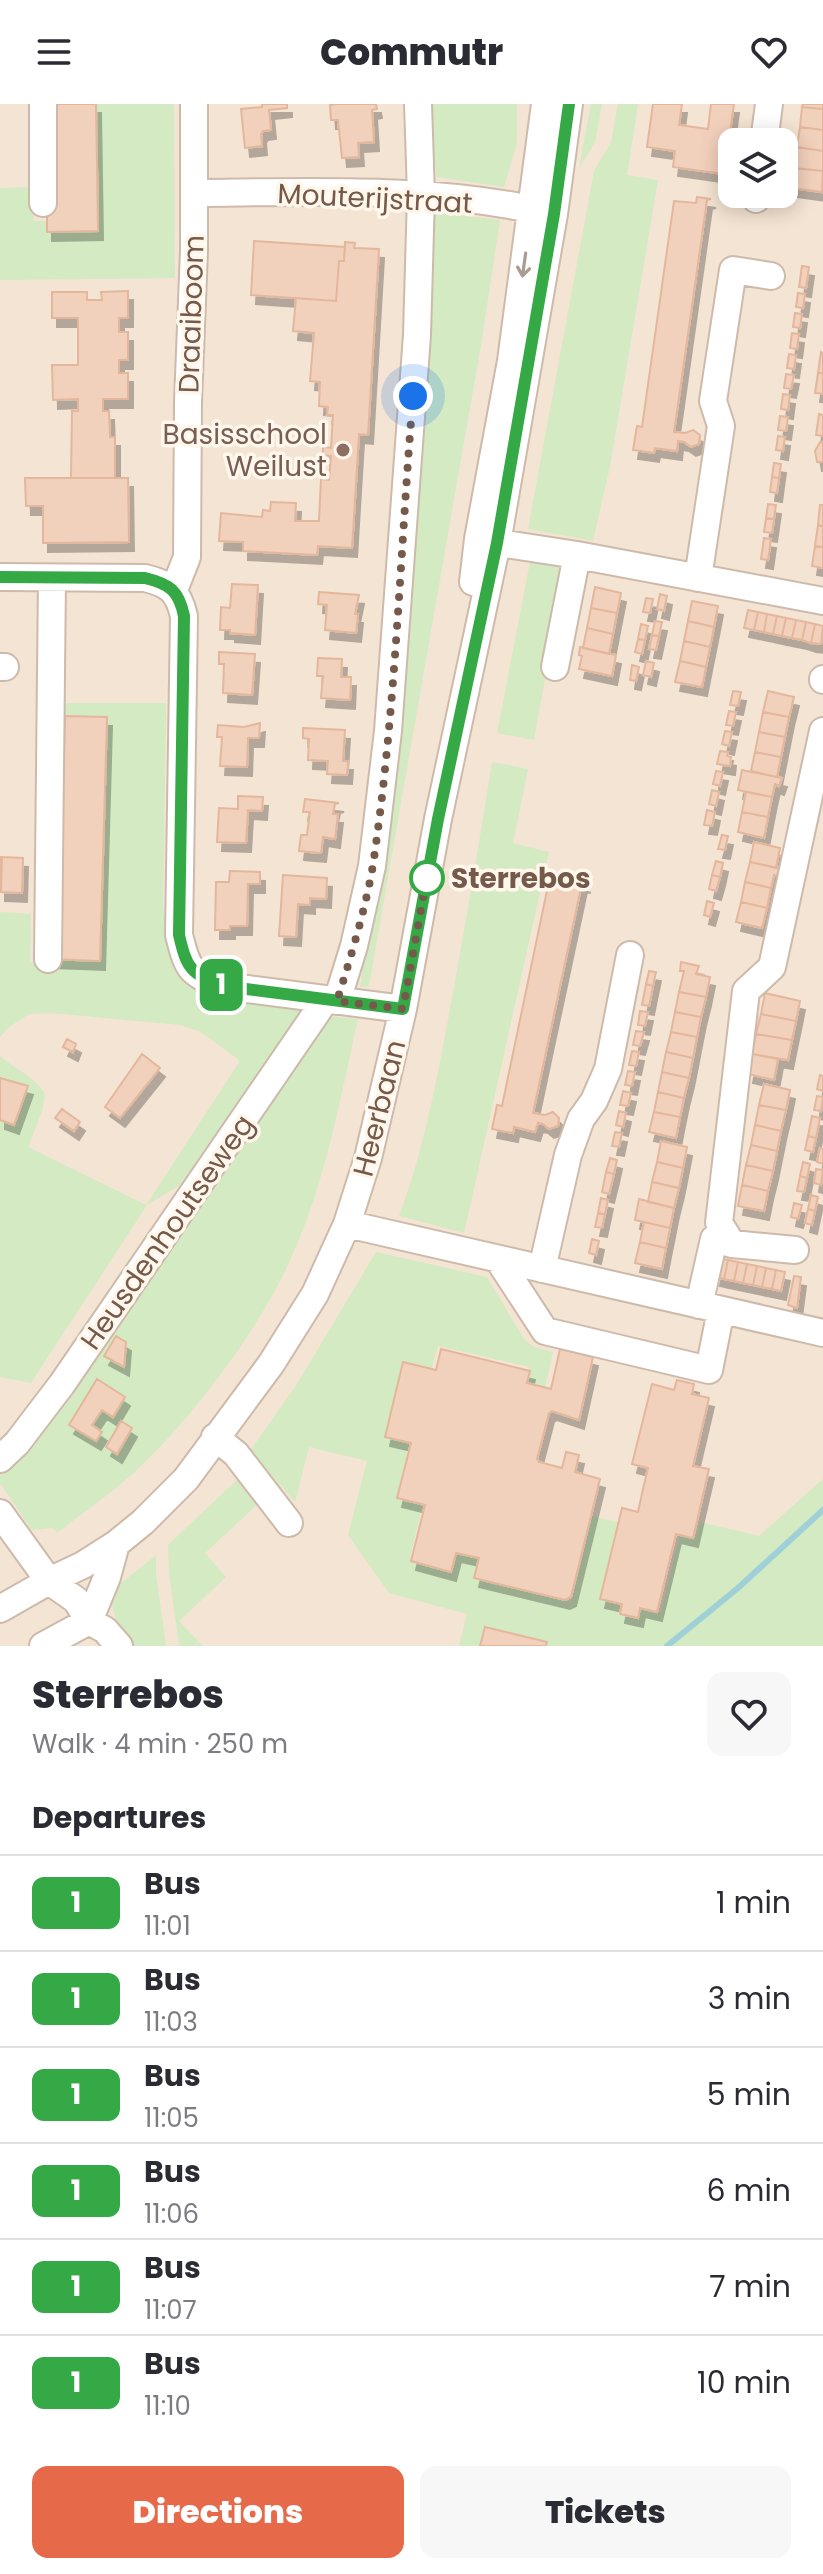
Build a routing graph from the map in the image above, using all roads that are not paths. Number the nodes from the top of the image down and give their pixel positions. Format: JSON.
{"nodes":[{"id":1,"x":43,"y":104,"type":"edge"},
{"id":2,"x":194,"y":104,"type":"edge"},
{"id":3,"x":418,"y":104,"type":"edge"},
{"id":4,"x":545,"y":104,"type":"edge"},
{"id":5,"x":569,"y":104,"type":"edge"},
{"id":6,"x":769,"y":104,"type":"edge"},
{"id":7,"x":766,"y":128,"type":"edge"},
{"id":8,"x":194,"y":193,"type":"junction"},
{"id":9,"x":421,"y":195,"type":"junction"},
{"id":10,"x":43,"y":203,"type":"dead end"},
{"id":11,"x":543,"y":211,"type":"junction"},
{"id":12,"x":771,"y":276,"type":"dead end"},
{"id":13,"x":488,"y":541,"type":"junction"},
{"id":14,"x":577,"y":555,"type":"junction"},
{"id":15,"x":0,"y":577,"type":"edge"},
{"id":16,"x":52,"y":578,"type":"junction"},
{"id":17,"x":698,"y":578,"type":"junction"},
{"id":18,"x":174,"y":590,"type":"junction"},
{"id":19,"x":823,"y":601,"type":"edge"},
{"id":20,"x":555,"y":667,"type":"dead end"},
{"id":21,"x":823,"y":731,"type":"edge"},
{"id":22,"x":630,"y":955,"type":"dead end"},
{"id":23,"x":48,"y":959,"type":"dead end"},
{"id":24,"x":332,"y":1000,"type":"junction"},
{"id":25,"x":403,"y":1009,"type":"junction"},
{"id":26,"x":347,"y":1224,"type":"junction"},
{"id":27,"x":732,"y":1244,"type":"junction"},
{"id":28,"x":795,"y":1250,"type":"dead end"},
{"id":29,"x":498,"y":1259,"type":"junction"},
{"id":30,"x":542,"y":1269,"type":"junction"},
{"id":31,"x":710,"y":1308,"type":"junction"},
{"id":32,"x":823,"y":1333,"type":"edge"},
{"id":33,"x":215,"y":1437,"type":"junction"},
{"id":34,"x":0,"y":1459,"type":"edge"},
{"id":35,"x":0,"y":1513,"type":"edge"},
{"id":36,"x":289,"y":1523,"type":"dead end"},
{"id":37,"x":116,"y":1544,"type":"junction"},
{"id":38,"x":49,"y":1581,"type":"junction"},
{"id":39,"x":0,"y":1609,"type":"edge"},
{"id":40,"x":89,"y":1621,"type":"junction"},
{"id":41,"x":43,"y":1646,"type":"edge"},
{"id":42,"x":119,"y":1646,"type":"edge"}],
"edges":[{"from":1,"to":10,"type":"street"},
{"from":2,"to":8,"type":"street","name":"Draaiboom"},
{"from":3,"to":9,"type":"street","name":"Heusdenhoutseweg"},
{"from":4,"to":11,"type":"street","name":"Heerbaan"},
{"from":5,"to":11,"type":"street","name":"Heerbaan"},
{"from":6,"to":7,"type":"street"},
{"from":8,"to":9,"type":"street","name":"Mouterijstraat"},
{"from":8,"to":18,"type":"street","name":"Draaiboom"},
{"from":9,"to":11,"type":"street","name":"Mouterijstraat"},
{"from":9,"to":24,"type":"street","name":"Heusdenhoutseweg"},
{"from":11,"to":13,"type":"street","name":"Heerbaan"},
{"from":12,"to":17,"type":"street"},
{"from":13,"to":14,"type":"street"},
{"from":13,"to":25,"type":"street","name":"Heerbaan"},
{"from":14,"to":17,"type":"street"},
{"from":14,"to":20,"type":"street"},
{"from":15,"to":16,"type":"street"},
{"from":16,"to":18,"type":"street"},
{"from":16,"to":23,"type":"street"},
{"from":17,"to":19,"type":"street"},
{"from":18,"to":24,"type":"street"},
{"from":21,"to":27,"type":"street"},
{"from":22,"to":30,"type":"street"},
{"from":24,"to":25,"type":"street"},
{"from":24,"to":34,"type":"street","name":"Heusdenhoutseweg"},
{"from":25,"to":26,"type":"street","name":"Heerbaan"},
{"from":26,"to":29,"type":"street"},
{"from":26,"to":33,"type":"street","name":"Heerbaan"},
{"from":27,"to":28,"type":"street"},
{"from":27,"to":31,"type":"street"},
{"from":29,"to":30,"type":"street"},
{"from":29,"to":31,"type":"street"},
{"from":30,"to":31,"type":"street"},
{"from":31,"to":32,"type":"street"},
{"from":33,"to":36,"type":"street"},
{"from":33,"to":37,"type":"street","name":"Heerbaan"},
{"from":33,"to":38,"type":"street","name":"Heerbaan"},
{"from":35,"to":38,"type":"street"},
{"from":37,"to":38,"type":"street","name":"Heerbaan"},
{"from":37,"to":40,"type":"street"},
{"from":38,"to":39,"type":"street","name":"Heerbaan"},
{"from":38,"to":40,"type":"street"},
{"from":40,"to":41,"type":"street"},
{"from":40,"to":42,"type":"street"}]}
